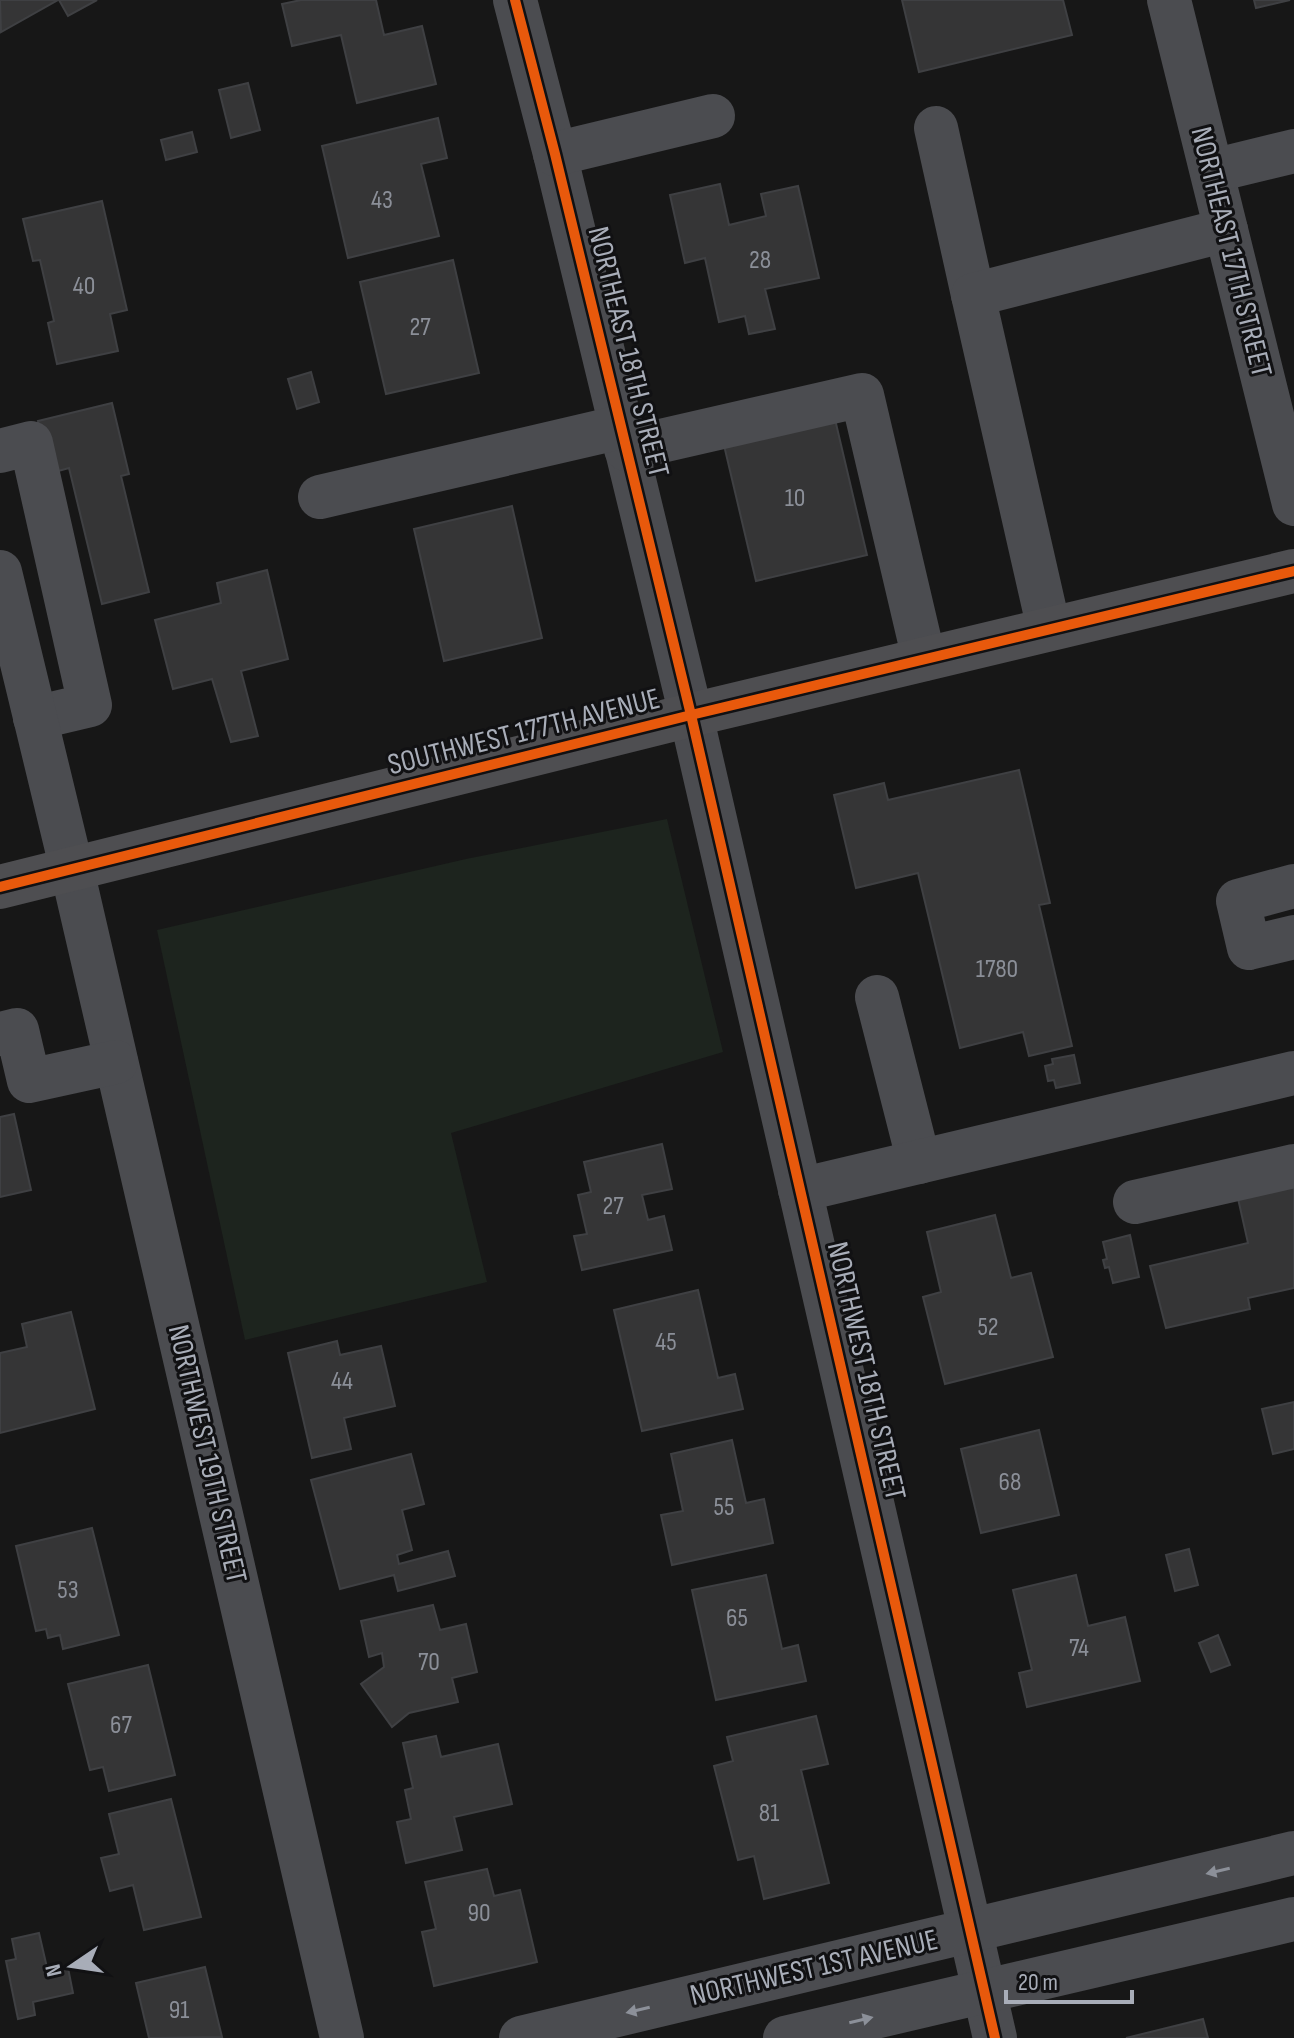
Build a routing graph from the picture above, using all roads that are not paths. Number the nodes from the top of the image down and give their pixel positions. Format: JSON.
{"nodes":[{"id":1,"x":515,"y":0,"type":"edge"},
{"id":2,"x":1169,"y":0,"type":"edge"},
{"id":3,"x":713,"y":116,"type":"dead end"},
{"id":4,"x":936,"y":128,"type":"dead end"},
{"id":5,"x":1294,"y":151,"type":"edge"},
{"id":6,"x":555,"y":154,"type":"junction"},
{"id":7,"x":1212,"y":171,"type":"junction"},
{"id":8,"x":1226,"y":230,"type":"junction"},
{"id":9,"x":973,"y":295,"type":"junction"},
{"id":10,"x":624,"y":438,"type":"junction"},
{"id":11,"x":0,"y":451,"type":"edge"},
{"id":12,"x":320,"y":497,"type":"dead end"},
{"id":13,"x":1294,"y":504,"type":"edge"},
{"id":14,"x":1294,"y":571,"type":"edge"},
{"id":15,"x":0,"y":572,"type":"edge"},
{"id":16,"x":1049,"y":629,"type":"junction"},
{"id":17,"x":924,"y":659,"type":"junction"},
{"id":18,"x":691,"y":715,"type":"junction"},
{"id":19,"x":35,"y":718,"type":"junction"},
{"id":20,"x":72,"y":870,"type":"junction"},
{"id":21,"x":1294,"y":886,"type":"edge"},
{"id":22,"x":0,"y":887,"type":"edge"},
{"id":23,"x":1294,"y":937,"type":"edge"},
{"id":24,"x":877,"y":997,"type":"dead end"},
{"id":25,"x":0,"y":1034,"type":"edge"},
{"id":26,"x":116,"y":1062,"type":"junction"},
{"id":27,"x":1294,"y":1073,"type":"edge"},
{"id":28,"x":919,"y":1162,"type":"junction"},
{"id":29,"x":1294,"y":1166,"type":"edge"},
{"id":30,"x":800,"y":1190,"type":"junction"},
{"id":31,"x":1135,"y":1202,"type":"dead end"},
{"id":32,"x":1294,"y":1853,"type":"edge"},
{"id":33,"x":1294,"y":1919,"type":"edge"},
{"id":34,"x":970,"y":1931,"type":"junction"},
{"id":35,"x":983,"y":1991,"type":"junction"},
{"id":36,"x":342,"y":2038,"type":"edge"},
{"id":37,"x":521,"y":2038,"type":"edge"},
{"id":38,"x":785,"y":2038,"type":"edge"},
{"id":39,"x":995,"y":2038,"type":"edge"}],
"edges":[{"from":1,"to":6,"type":"street","name":"NORTHEAST 18TH STREET"},
{"from":2,"to":7,"type":"street","name":"NORTHEAST 17TH STREET"},
{"from":3,"to":6,"type":"street"},
{"from":4,"to":9,"type":"street"},
{"from":5,"to":7,"type":"street"},
{"from":6,"to":10,"type":"street","name":"NORTHEAST 18TH STREET"},
{"from":7,"to":8,"type":"street","name":"NORTHEAST 17TH STREET"},
{"from":8,"to":9,"type":"street"},
{"from":8,"to":13,"type":"street","name":"NORTHEAST 17TH STREET"},
{"from":9,"to":16,"type":"street"},
{"from":10,"to":12,"type":"street"},
{"from":10,"to":17,"type":"street"},
{"from":10,"to":18,"type":"street","name":"NORTHEAST 18TH STREET"},
{"from":11,"to":19,"type":"street"},
{"from":14,"to":16,"type":"highway","name":"SOUTHWEST 177TH AVENUE"},
{"from":15,"to":19,"type":"street","name":"NORTHWEST 19TH STREET"},
{"from":16,"to":17,"type":"highway","name":"SOUTHWEST 177TH AVENUE"},
{"from":17,"to":18,"type":"highway","name":"SOUTHWEST 177TH AVENUE"},
{"from":18,"to":20,"type":"highway","name":"SOUTHWEST 177TH AVENUE"},
{"from":18,"to":30,"type":"street","name":"NORTHWEST 18TH STREET"},
{"from":19,"to":20,"type":"street","name":"NORTHWEST 19TH STREET"},
{"from":20,"to":22,"type":"highway","name":"SOUTHWEST 177TH AVENUE"},
{"from":20,"to":26,"type":"street","name":"NORTHWEST 19TH STREET"},
{"from":21,"to":23,"type":"street"},
{"from":24,"to":28,"type":"street"},
{"from":25,"to":26,"type":"street"},
{"from":26,"to":36,"type":"street","name":"NORTHWEST 19TH STREET"},
{"from":27,"to":28,"type":"street"},
{"from":28,"to":30,"type":"street"},
{"from":29,"to":31,"type":"street"},
{"from":30,"to":34,"type":"street","name":"NORTHWEST 18TH STREET"},
{"from":32,"to":34,"type":"street","name":"NORTHWEST 1ST AVENUE","one_way":true},
{"from":33,"to":35,"type":"street","name":"NORTHWEST 1ST AVENUE"},
{"from":34,"to":35,"type":"street","name":"NORTHWEST 18TH STREET"},
{"from":34,"to":37,"type":"street","name":"NORTHWEST 1ST AVENUE","one_way":true},
{"from":38,"to":35,"type":"street","name":"NORTHWEST 1ST AVENUE","one_way":true},
{"from":35,"to":39,"type":"street","name":"NORTHWEST 18TH STREET"}]}
